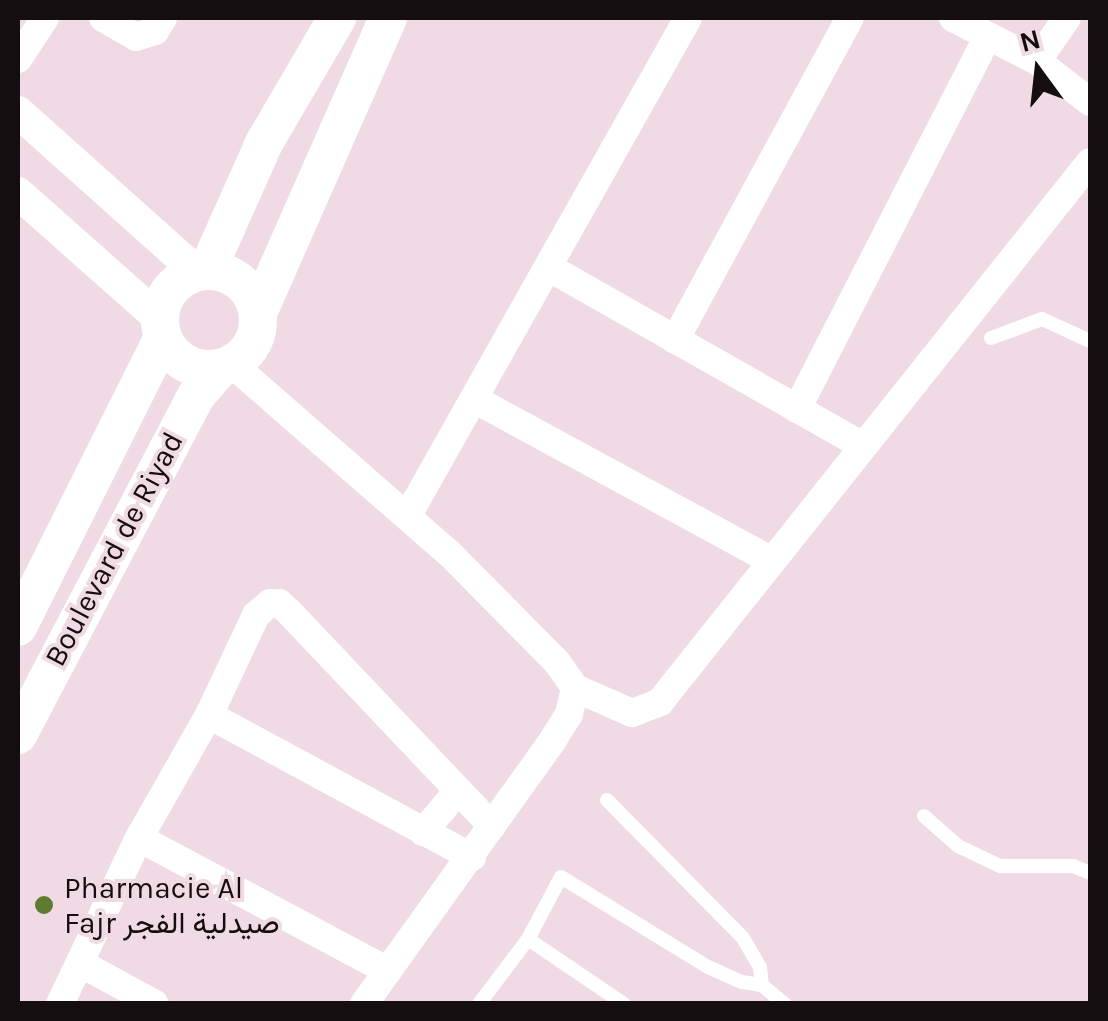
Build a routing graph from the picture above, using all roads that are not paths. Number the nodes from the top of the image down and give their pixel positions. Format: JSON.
{"nodes":[{"id":1,"x":22,"y":18,"type":"edge"},
{"id":2,"x":45,"y":18,"type":"edge"},
{"id":3,"x":103,"y":18,"type":"edge"},
{"id":4,"x":163,"y":18,"type":"edge"},
{"id":5,"x":337,"y":18,"type":"edge"},
{"id":6,"x":388,"y":18,"type":"edge"},
{"id":7,"x":688,"y":18,"type":"edge"},
{"id":8,"x":850,"y":18,"type":"edge"},
{"id":9,"x":954,"y":18,"type":"edge"},
{"id":10,"x":1067,"y":18,"type":"edge"},
{"id":11,"x":18,"y":25,"type":"edge"},
{"id":12,"x":987,"y":38,"type":"junction"},
{"id":13,"x":18,"y":60,"type":"edge"},
{"id":14,"x":1037,"y":60,"type":"junction"},
{"id":15,"x":1090,"y":102,"type":"edge"},
{"id":16,"x":18,"y":112,"type":"edge"},
{"id":17,"x":1090,"y":162,"type":"edge"},
{"id":18,"x":18,"y":193,"type":"edge"},
{"id":19,"x":548,"y":267,"type":"junction"},
{"id":20,"x":202,"y":272,"type":"junction"},
{"id":21,"x":258,"y":313,"type":"junction"},
{"id":22,"x":161,"y":328,"type":"junction"},
{"id":23,"x":991,"y":338,"type":"dead end"},
{"id":24,"x":675,"y":340,"type":"junction"},
{"id":25,"x":1090,"y":341,"type":"edge"},
{"id":26,"x":226,"y":366,"type":"junction"},
{"id":27,"x":474,"y":399,"type":"junction"},
{"id":28,"x":796,"y":409,"type":"junction"},
{"id":29,"x":863,"y":446,"type":"junction"},
{"id":30,"x":408,"y":515,"type":"junction"},
{"id":31,"x":772,"y":560,"type":"junction"},
{"id":32,"x":18,"y":627,"type":"edge"},
{"id":33,"x":575,"y":688,"type":"junction"},
{"id":34,"x":209,"y":714,"type":"junction"},
{"id":35,"x":18,"y":735,"type":"edge"},
{"id":36,"x":458,"y":792,"type":"junction"},
{"id":37,"x":607,"y":800,"type":"dead end"},
{"id":38,"x":924,"y":816,"type":"dead end"},
{"id":39,"x":492,"y":826,"type":"junction"},
{"id":40,"x":423,"y":832,"type":"junction"},
{"id":41,"x":139,"y":838,"type":"junction"},
{"id":42,"x":472,"y":857,"type":"junction"},
{"id":43,"x":1090,"y":873,"type":"edge"},
{"id":44,"x":528,"y":939,"type":"junction"},
{"id":45,"x":80,"y":963,"type":"junction"},
{"id":46,"x":388,"y":971,"type":"junction"},
{"id":47,"x":762,"y":985,"type":"junction"},
{"id":48,"x":60,"y":1004,"type":"edge"},
{"id":49,"x":154,"y":1004,"type":"edge"},
{"id":50,"x":364,"y":1004,"type":"edge"},
{"id":51,"x":480,"y":1004,"type":"edge"},
{"id":52,"x":624,"y":1004,"type":"edge"},
{"id":53,"x":785,"y":1004,"type":"edge"}],
"edges":[{"from":1,"to":11,"type":"street"},
{"from":2,"to":13,"type":"street"},
{"from":3,"to":4,"type":"street"},
{"from":5,"to":20,"type":"main road"},
{"from":6,"to":21,"type":"main road"},
{"from":7,"to":19,"type":"street"},
{"from":8,"to":24,"type":"street"},
{"from":9,"to":12,"type":"street"},
{"from":10,"to":14,"type":"street"},
{"from":12,"to":14,"type":"street"},
{"from":12,"to":28,"type":"street"},
{"from":14,"to":15,"type":"street"},
{"from":16,"to":20,"type":"street"},
{"from":17,"to":29,"type":"street"},
{"from":18,"to":22,"type":"street"},
{"from":19,"to":24,"type":"street"},
{"from":19,"to":27,"type":"street"},
{"from":20,"to":21,"type":"main road"},
{"from":20,"to":22,"type":"main road"},
{"from":21,"to":26,"type":"main road"},
{"from":22,"to":26,"type":"main road"},
{"from":22,"to":32,"type":"main road","name":"Boulevard de Riyad"},
{"from":23,"to":25,"type":"lane"},
{"from":24,"to":28,"type":"street"},
{"from":26,"to":30,"type":"street"},
{"from":26,"to":35,"type":"main road","name":"Boulevard de Riyad"},
{"from":27,"to":30,"type":"street"},
{"from":27,"to":31,"type":"street"},
{"from":28,"to":29,"type":"street"},
{"from":29,"to":31,"type":"street"},
{"from":30,"to":33,"type":"street"},
{"from":31,"to":33,"type":"street"},
{"from":33,"to":39,"type":"street"},
{"from":34,"to":36,"type":"street"},
{"from":34,"to":40,"type":"street"},
{"from":34,"to":41,"type":"street"},
{"from":36,"to":39,"type":"street"},
{"from":36,"to":40,"type":"street"},
{"from":37,"to":47,"type":"lane"},
{"from":38,"to":43,"type":"lane"},
{"from":39,"to":42,"type":"street"},
{"from":40,"to":42,"type":"street"},
{"from":41,"to":45,"type":"street"},
{"from":41,"to":46,"type":"street"},
{"from":42,"to":46,"type":"street"},
{"from":44,"to":47,"type":"lane"},
{"from":44,"to":51,"type":"lane"},
{"from":44,"to":52,"type":"lane"},
{"from":45,"to":48,"type":"street"},
{"from":45,"to":49,"type":"street"},
{"from":46,"to":50,"type":"street"},
{"from":47,"to":53,"type":"lane"}]}
